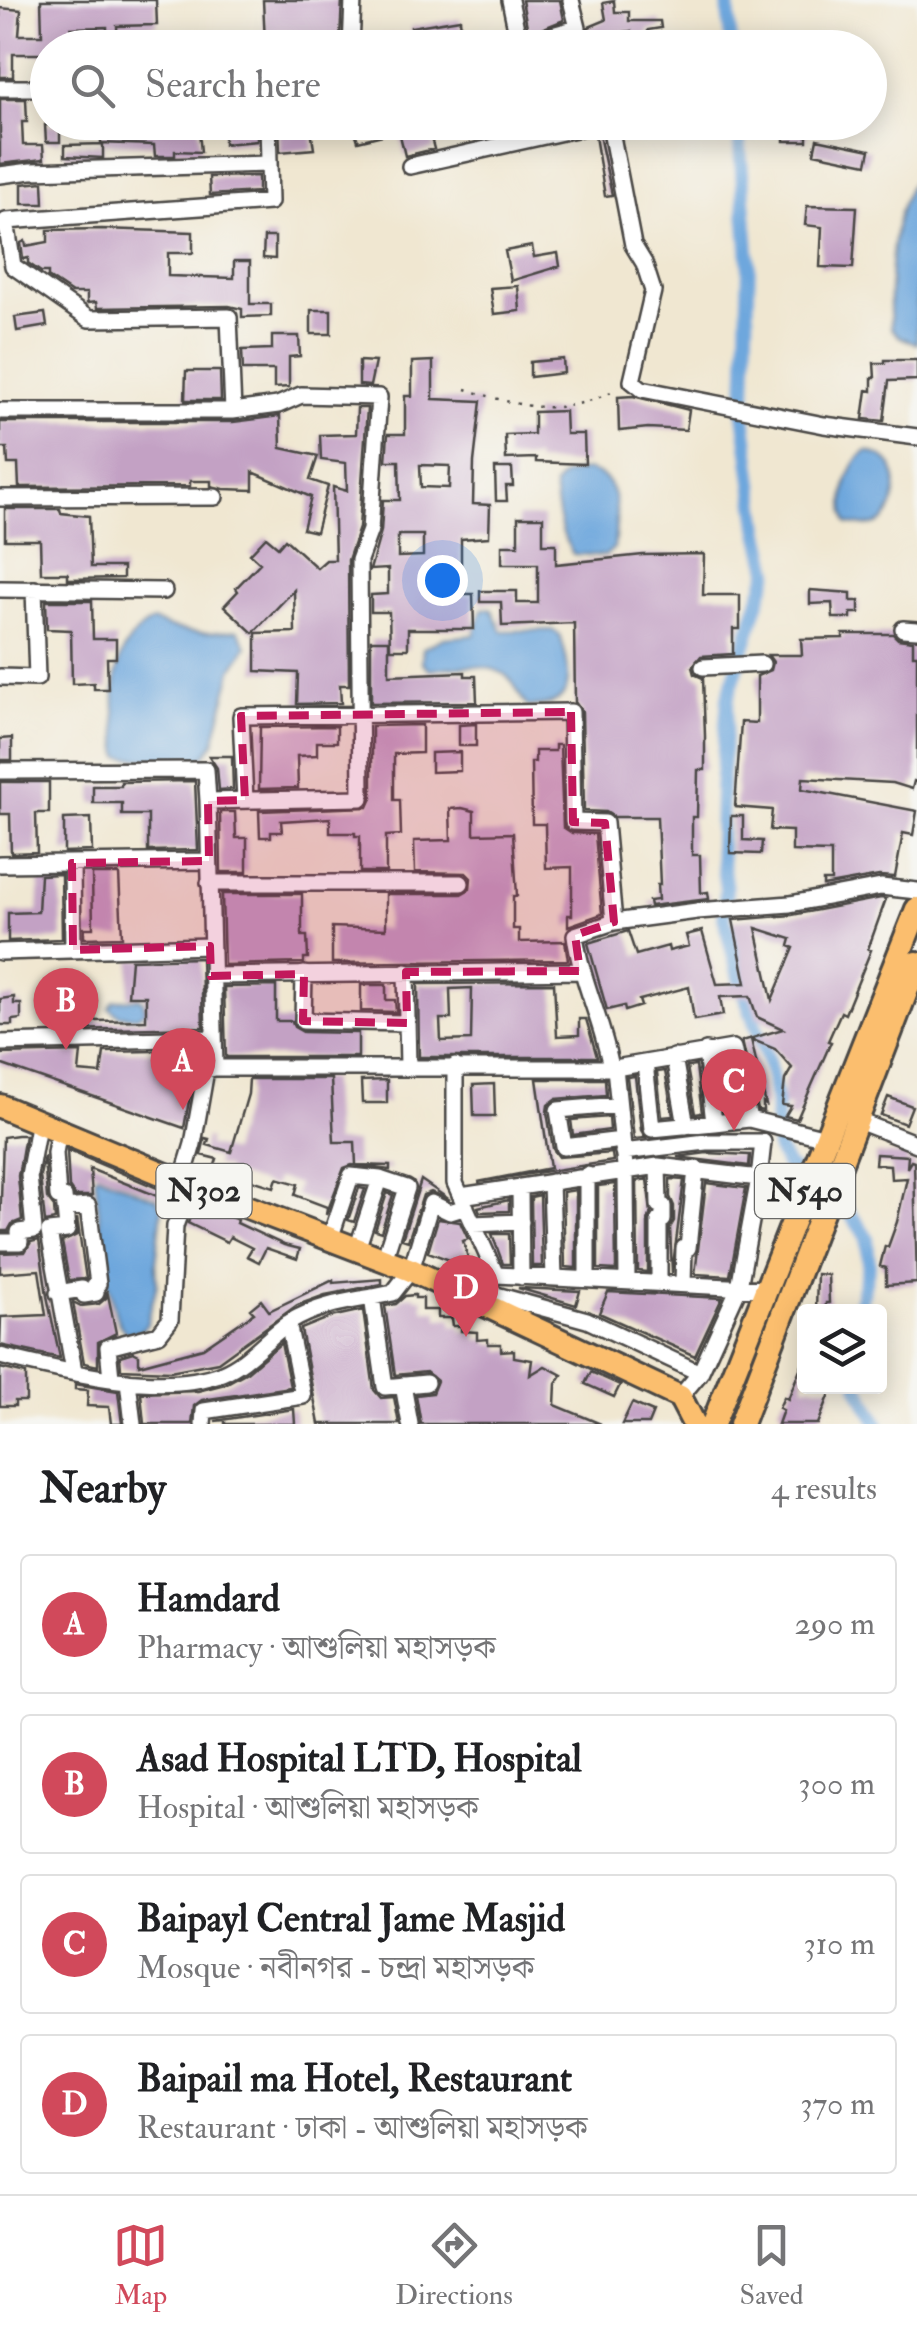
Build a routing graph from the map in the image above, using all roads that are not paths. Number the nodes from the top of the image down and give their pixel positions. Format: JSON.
{"nodes":[{"id":1,"x":352,"y":0,"type":"edge"},
{"id":2,"x":510,"y":0,"type":"edge"},
{"id":3,"x":572,"y":0,"type":"edge"},
{"id":4,"x":352,"y":30,"type":"edge"},
{"id":5,"x":516,"y":30,"type":"edge"},
{"id":6,"x":571,"y":30,"type":"edge"},
{"id":7,"x":0,"y":88,"type":"edge"},
{"id":8,"x":30,"y":88,"type":"edge"},
{"id":9,"x":268,"y":140,"type":"edge"},
{"id":10,"x":501,"y":140,"type":"edge"},
{"id":11,"x":613,"y":140,"type":"edge"},
{"id":12,"x":269,"y":164,"type":"junction"},
{"id":13,"x":410,"y":166,"type":"dead end"},
{"id":14,"x":0,"y":175,"type":"edge"},
{"id":15,"x":0,"y":205,"type":"edge"},
{"id":16,"x":6,"y":222,"type":"junction"},
{"id":17,"x":0,"y":410,"type":"edge"},
{"id":18,"x":233,"y":411,"type":"junction"},
{"id":19,"x":917,"y":437,"type":"edge"},
{"id":20,"x":215,"y":497,"type":"dead end"},
{"id":21,"x":0,"y":498,"type":"edge"},
{"id":22,"x":0,"y":589,"type":"edge"},
{"id":23,"x":34,"y":589,"type":"junction"},
{"id":24,"x":164,"y":590,"type":"dead end"},
{"id":25,"x":762,"y":664,"type":"dead end"},
{"id":26,"x":703,"y":667,"type":"dead end"},
{"id":27,"x":0,"y":677,"type":"edge"},
{"id":28,"x":360,"y":715,"type":"junction"},
{"id":29,"x":0,"y":771,"type":"edge"},
{"id":30,"x":208,"y":800,"type":"junction"},
{"id":31,"x":245,"y":800,"type":"junction"},
{"id":32,"x":209,"y":861,"type":"junction"},
{"id":33,"x":72,"y":863,"type":"junction"},
{"id":34,"x":0,"y":864,"type":"edge"},
{"id":35,"x":209,"y":882,"type":"junction"},
{"id":36,"x":461,"y":883,"type":"dead end"},
{"id":37,"x":917,"y":891,"type":"edge"},
{"id":38,"x":917,"y":909,"type":"edge"},
{"id":39,"x":614,"y":922,"type":"junction"},
{"id":40,"x":210,"y":946,"type":"junction"},
{"id":41,"x":73,"y":950,"type":"junction"},
{"id":42,"x":0,"y":952,"type":"edge"},
{"id":43,"x":917,"y":963,"type":"edge"},
{"id":44,"x":580,"y":971,"type":"junction"},
{"id":45,"x":406,"y":972,"type":"junction"},
{"id":46,"x":304,"y":974,"type":"junction"},
{"id":47,"x":211,"y":976,"type":"junction"},
{"id":48,"x":908,"y":1009,"type":"edge"},
{"id":49,"x":408,"y":1023,"type":"junction"},
{"id":50,"x":214,"y":1038,"type":"junction"},
{"id":51,"x":0,"y":1043,"type":"edge"},
{"id":52,"x":706,"y":1051,"type":"junction"},
{"id":53,"x":674,"y":1057,"type":"junction"},
{"id":54,"x":645,"y":1062,"type":"junction"},
{"id":55,"x":408,"y":1066,"type":"junction"},
{"id":56,"x":455,"y":1066,"type":"junction"},
{"id":57,"x":215,"y":1068,"type":"junction"},
{"id":58,"x":613,"y":1068,"type":"junction"},
{"id":59,"x":618,"y":1104,"type":"junction"},
{"id":60,"x":0,"y":1106,"type":"edge"},
{"id":61,"x":749,"y":1119,"type":"junction"},
{"id":62,"x":714,"y":1123,"type":"junction"},
{"id":63,"x":49,"y":1125,"type":"junction"},
{"id":64,"x":686,"y":1126,"type":"junction"},
{"id":65,"x":842,"y":1126,"type":"junction"},
{"id":66,"x":917,"y":1144,"type":"edge"},
{"id":67,"x":622,"y":1146,"type":"junction"},
{"id":68,"x":658,"y":1166,"type":"junction"},
{"id":69,"x":625,"y":1169,"type":"junction"},
{"id":70,"x":696,"y":1169,"type":"junction"},
{"id":71,"x":587,"y":1175,"type":"junction"},
{"id":72,"x":758,"y":1178,"type":"junction"},
{"id":73,"x":380,"y":1179,"type":"junction"},
{"id":74,"x":552,"y":1182,"type":"junction"},
{"id":75,"x":186,"y":1183,"type":"junction"},
{"id":76,"x":520,"y":1188,"type":"junction"},
{"id":77,"x":463,"y":1202,"type":"junction"},
{"id":78,"x":65,"y":1208,"type":"junction"},
{"id":79,"x":520,"y":1222,"type":"junction"},
{"id":80,"x":473,"y":1224,"type":"junction"},
{"id":81,"x":330,"y":1239,"type":"junction"},
{"id":82,"x":0,"y":1242,"type":"edge"},
{"id":83,"x":357,"y":1249,"type":"junction"},
{"id":84,"x":384,"y":1259,"type":"junction"},
{"id":85,"x":411,"y":1270,"type":"junction"},
{"id":86,"x":496,"y":1275,"type":"junction"},
{"id":87,"x":521,"y":1277,"type":"junction"},
{"id":88,"x":554,"y":1278,"type":"junction"},
{"id":89,"x":587,"y":1280,"type":"junction"},
{"id":90,"x":627,"y":1281,"type":"junction"},
{"id":91,"x":659,"y":1282,"type":"junction"},
{"id":92,"x":683,"y":1284,"type":"junction"},
{"id":93,"x":739,"y":1287,"type":"junction"},
{"id":94,"x":767,"y":1289,"type":"junction"},
{"id":95,"x":58,"y":1292,"type":"junction"},
{"id":96,"x":372,"y":1297,"type":"junction"},
{"id":97,"x":487,"y":1298,"type":"junction"},
{"id":98,"x":288,"y":1323,"type":"junction"},
{"id":99,"x":0,"y":1356,"type":"edge"},
{"id":100,"x":74,"y":1370,"type":"junction"},
{"id":101,"x":700,"y":1373,"type":"junction"},
{"id":102,"x":119,"y":1379,"type":"junction"},
{"id":103,"x":426,"y":1383,"type":"dead end"},
{"id":104,"x":402,"y":1385,"type":"junction"},
{"id":105,"x":680,"y":1397,"type":"junction"},
{"id":106,"x":133,"y":1424,"type":"edge"},
{"id":107,"x":203,"y":1424,"type":"edge"},
{"id":108,"x":410,"y":1424,"type":"edge"},
{"id":109,"x":694,"y":1424,"type":"edge"},
{"id":110,"x":713,"y":1424,"type":"edge"},
{"id":111,"x":741,"y":1424,"type":"edge"}],
"edges":[{"from":1,"to":4,"type":"street"},
{"from":2,"to":5,"type":"street"},
{"from":3,"to":6,"type":"street"},
{"from":7,"to":8,"type":"street"},
{"from":9,"to":12,"type":"street"},
{"from":10,"to":13,"type":"street"},
{"from":11,"to":19,"type":"street"},
{"from":12,"to":14,"type":"street"},
{"from":12,"to":16,"type":"street"},
{"from":15,"to":16,"type":"street"},
{"from":16,"to":18,"type":"street"},
{"from":17,"to":18,"type":"street"},
{"from":18,"to":28,"type":"street"},
{"from":20,"to":21,"type":"street"},
{"from":22,"to":23,"type":"street"},
{"from":23,"to":24,"type":"street"},
{"from":23,"to":27,"type":"street"},
{"from":25,"to":26,"type":"street"},
{"from":28,"to":31,"type":"street"},
{"from":28,"to":31,"type":"street"},
{"from":28,"to":39,"type":"street"},
{"from":29,"to":30,"type":"street"},
{"from":30,"to":31,"type":"street"},
{"from":30,"to":32,"type":"street"},
{"from":32,"to":33,"type":"street"},
{"from":32,"to":35,"type":"street"},
{"from":33,"to":34,"type":"street"},
{"from":33,"to":41,"type":"street"},
{"from":35,"to":36,"type":"street"},
{"from":35,"to":40,"type":"street"},
{"from":37,"to":39,"type":"street"},
{"from":38,"to":65,"type":"highway","number":"N540"},
{"from":39,"to":44,"type":"street"},
{"from":40,"to":41,"type":"street"},
{"from":40,"to":47,"type":"street"},
{"from":41,"to":42,"type":"street"},
{"from":43,"to":48,"type":"highway","number":"N540"},
{"from":44,"to":45,"type":"street"},
{"from":44,"to":58,"type":"street"},
{"from":45,"to":46,"type":"street"},
{"from":45,"to":49,"type":"street"},
{"from":46,"to":47,"type":"street"},
{"from":46,"to":49,"type":"street"},
{"from":47,"to":50,"type":"street"},
{"from":48,"to":65,"type":"highway","number":"N540"},
{"from":49,"to":55,"type":"street"},
{"from":50,"to":51,"type":"street"},
{"from":50,"to":57,"type":"street"},
{"from":52,"to":53,"type":"street"},
{"from":52,"to":61,"type":"street"},
{"from":52,"to":62,"type":"street"},
{"from":53,"to":54,"type":"street"},
{"from":53,"to":64,"type":"street"},
{"from":54,"to":58,"type":"street"},
{"from":54,"to":64,"type":"street"},
{"from":55,"to":56,"type":"street"},
{"from":55,"to":57,"type":"street"},
{"from":56,"to":58,"type":"street"},
{"from":56,"to":77,"type":"street"},
{"from":57,"to":75,"type":"street"},
{"from":58,"to":59,"type":"street"},
{"from":59,"to":67,"type":"street"},
{"from":59,"to":67,"type":"street"},
{"from":60,"to":63,"type":"highway","number":"N302"},
{"from":61,"to":62,"type":"street"},
{"from":61,"to":65,"type":"street"},
{"from":62,"to":64,"type":"street"},
{"from":63,"to":75,"type":"highway","number":"N302"},
{"from":63,"to":78,"type":"street"},
{"from":63,"to":82,"type":"street"},
{"from":65,"to":66,"type":"street"},
{"from":65,"to":94,"type":"highway","number":"N540"},
{"from":65,"to":111,"type":"highway","number":"N540"},
{"from":67,"to":69,"type":"street"},
{"from":67,"to":72,"type":"street"},
{"from":68,"to":69,"type":"street"},
{"from":68,"to":70,"type":"street"},
{"from":68,"to":91,"type":"street"},
{"from":69,"to":71,"type":"street"},
{"from":69,"to":90,"type":"street"},
{"from":70,"to":72,"type":"street"},
{"from":70,"to":92,"type":"street"},
{"from":71,"to":74,"type":"street"},
{"from":71,"to":89,"type":"street"},
{"from":72,"to":93,"type":"street"},
{"from":73,"to":81,"type":"street"},
{"from":73,"to":83,"type":"street"},
{"from":73,"to":84,"type":"street"},
{"from":74,"to":76,"type":"street"},
{"from":74,"to":88,"type":"street"},
{"from":75,"to":81,"type":"highway","number":"N302"},
{"from":75,"to":102,"type":"street"},
{"from":76,"to":77,"type":"street"},
{"from":76,"to":79,"type":"street"},
{"from":77,"to":80,"type":"street"},
{"from":77,"to":85,"type":"street"},
{"from":78,"to":95,"type":"street"},
{"from":78,"to":95,"type":"street"},
{"from":79,"to":80,"type":"street"},
{"from":79,"to":87,"type":"street"},
{"from":80,"to":86,"type":"street"},
{"from":81,"to":83,"type":"highway","number":"N302"},
{"from":83,"to":84,"type":"highway","number":"N302"},
{"from":84,"to":85,"type":"highway","number":"N302"},
{"from":85,"to":96,"type":"street"},
{"from":85,"to":97,"type":"highway","number":"N302"},
{"from":86,"to":87,"type":"street"},
{"from":86,"to":97,"type":"street"},
{"from":87,"to":88,"type":"street"},
{"from":88,"to":89,"type":"street"},
{"from":89,"to":90,"type":"street"},
{"from":90,"to":91,"type":"street"},
{"from":91,"to":92,"type":"street"},
{"from":92,"to":93,"type":"street"},
{"from":93,"to":94,"type":"street"},
{"from":93,"to":101,"type":"street"},
{"from":94,"to":110,"type":"highway","number":"N540"},
{"from":95,"to":100,"type":"street"},
{"from":96,"to":98,"type":"street"},
{"from":96,"to":104,"type":"street"},
{"from":97,"to":101,"type":"street"},
{"from":97,"to":105,"type":"highway","number":"N302"},
{"from":98,"to":102,"type":"street"},
{"from":98,"to":107,"type":"street"},
{"from":99,"to":100,"type":"street"},
{"from":100,"to":102,"type":"street"},
{"from":101,"to":105,"type":"street"},
{"from":102,"to":106,"type":"street"},
{"from":103,"to":104,"type":"street"},
{"from":104,"to":108,"type":"street"},
{"from":105,"to":109,"type":"highway"}]}
